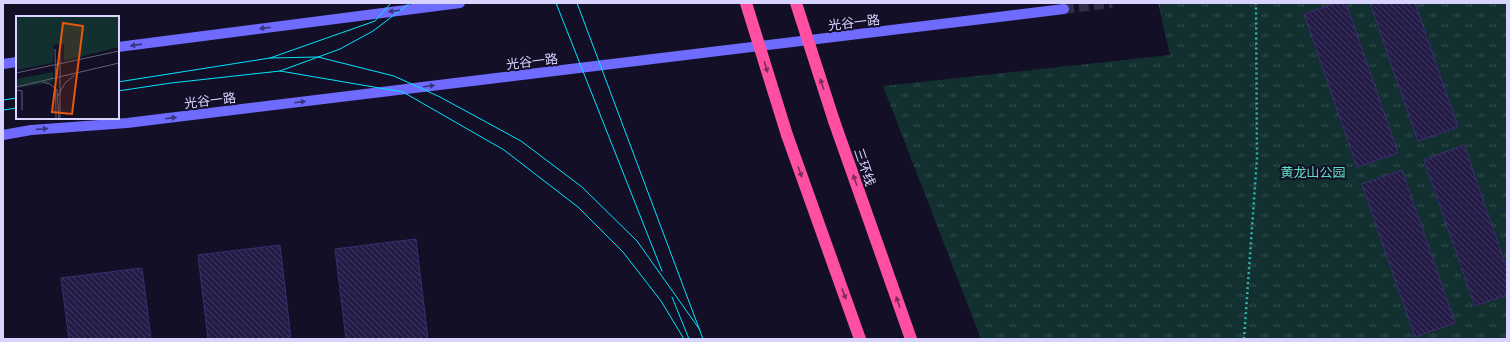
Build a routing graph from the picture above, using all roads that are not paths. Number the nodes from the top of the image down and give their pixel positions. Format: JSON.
{"nodes":[{"id":1,"x":460,"y":3,"type":"edge"},
{"id":2,"x":746,"y":3,"type":"edge"},
{"id":3,"x":796,"y":3,"type":"edge"},
{"id":4,"x":1064,"y":9,"type":"tunnel mouth"},
{"id":5,"x":119,"y":47,"type":"edge"},
{"id":6,"x":16,"y":62,"type":"edge"},
{"id":7,"x":3,"y":64,"type":"edge"},
{"id":8,"x":3,"y":135,"type":"edge"},
{"id":9,"x":860,"y":339,"type":"edge"},
{"id":10,"x":911,"y":339,"type":"edge"}],
"edges":[{"from":1,"to":5,"type":"main road","one_way":true},
{"from":2,"to":9,"type":"highway","one_way":true,"bridge":true},
{"from":10,"to":3,"type":"highway","name":"三环线","one_way":true,"bridge":true},
{"from":8,"to":4,"type":"main road","name":"光谷一路","one_way":true},
{"from":6,"to":7,"type":"main road"}]}
